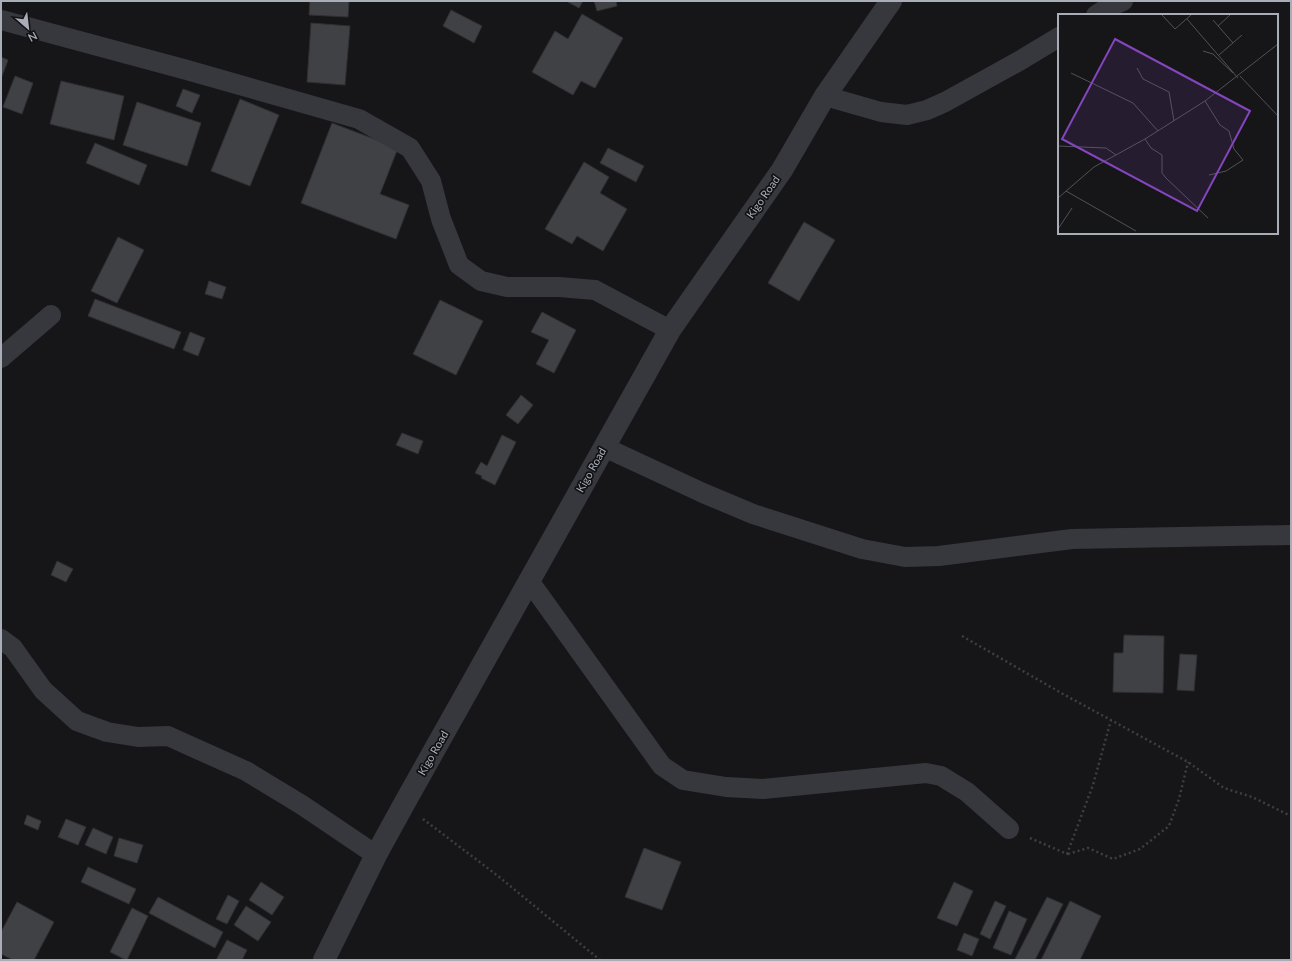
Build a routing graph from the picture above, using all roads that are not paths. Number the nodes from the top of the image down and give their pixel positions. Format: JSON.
{"nodes":[{"id":1,"x":891,"y":1,"type":"edge"},
{"id":2,"x":1123,"y":1,"type":"edge"},
{"id":3,"x":1098,"y":14,"type":"edge"},
{"id":4,"x":1,"y":20,"type":"edge"},
{"id":5,"x":1058,"y":38,"type":"edge"},
{"id":6,"x":825,"y":96,"type":"junction"},
{"id":7,"x":51,"y":315,"type":"dead end"},
{"id":8,"x":670,"y":330,"type":"junction"},
{"id":9,"x":1,"y":358,"type":"edge"},
{"id":10,"x":604,"y":447,"type":"junction"},
{"id":11,"x":1291,"y":535,"type":"edge"},
{"id":12,"x":530,"y":582,"type":"junction"},
{"id":13,"x":1,"y":638,"type":"edge"},
{"id":14,"x":1009,"y":829,"type":"road end"},
{"id":15,"x":376,"y":855,"type":"junction"},
{"id":16,"x":324,"y":960,"type":"edge"}],
"edges":[{"from":1,"to":6,"type":"street","name":"Kigo Road"},
{"from":2,"to":3,"type":"street"},
{"from":4,"to":8,"type":"street"},
{"from":5,"to":6,"type":"street"},
{"from":6,"to":8,"type":"street","name":"Kigo Road"},
{"from":7,"to":9,"type":"street"},
{"from":8,"to":10,"type":"street","name":"Kigo Road"},
{"from":10,"to":11,"type":"street"},
{"from":10,"to":12,"type":"street","name":"Kigo Road"},
{"from":12,"to":14,"type":"street"},
{"from":12,"to":15,"type":"street","name":"Kigo Road"},
{"from":13,"to":15,"type":"street"},
{"from":15,"to":16,"type":"street","name":"Kigo Road"}]}
